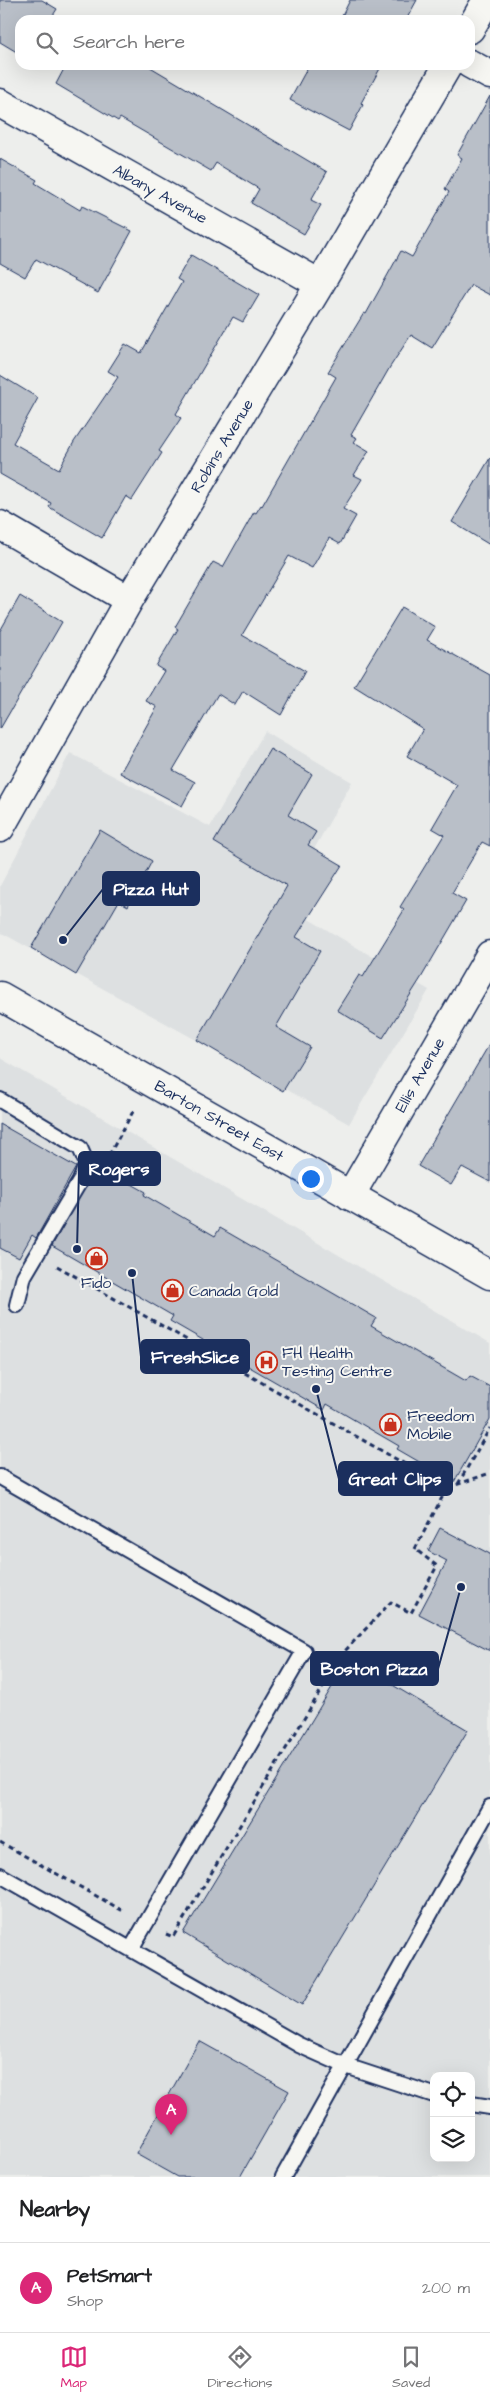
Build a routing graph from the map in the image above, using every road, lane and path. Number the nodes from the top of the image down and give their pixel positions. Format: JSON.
{"nodes":[{"id":1,"x":487,"y":0,"type":"edge"},
{"id":2,"x":475,"y":20,"type":"edge"},
{"id":3,"x":475,"y":67,"type":"edge"},
{"id":4,"x":445,"y":70,"type":"edge"},
{"id":5,"x":490,"y":75,"type":"edge"},
{"id":6,"x":0,"y":103,"type":"edge"},
{"id":7,"x":320,"y":284,"type":"junction"},
{"id":8,"x":0,"y":525,"type":"edge"},
{"id":9,"x":129,"y":600,"type":"junction"},
{"id":10,"x":0,"y":828,"type":"edge"},
{"id":11,"x":490,"y":955,"type":"edge"},
{"id":12,"x":0,"y":996,"type":"edge"},
{"id":13,"x":0,"y":1016,"type":"edge"},
{"id":14,"x":48,"y":1023,"type":"junction"},
{"id":15,"x":149,"y":1082,"type":"junction"},
{"id":16,"x":0,"y":1100,"type":"edge"},
{"id":17,"x":104,"y":1163,"type":"dead end"},
{"id":18,"x":350,"y":1196,"type":"junction"},
{"id":19,"x":56,"y":1265,"type":"dead end"},
{"id":20,"x":490,"y":1275,"type":"edge"},
{"id":21,"x":17,"y":1305,"type":"dead end"},
{"id":22,"x":490,"y":1428,"type":"edge"},
{"id":23,"x":490,"y":1474,"type":"edge"},
{"id":24,"x":0,"y":1477,"type":"edge"},
{"id":25,"x":458,"y":1484,"type":"junction"},
{"id":26,"x":490,"y":1807,"type":"edge"},
{"id":27,"x":0,"y":1874,"type":"edge"},
{"id":28,"x":131,"y":1949,"type":"junction"},
{"id":29,"x":346,"y":2066,"type":"junction"},
{"id":30,"x":430,"y":2094,"type":"edge"},
{"id":31,"x":475,"y":2105,"type":"edge"},
{"id":32,"x":490,"y":2107,"type":"edge"},
{"id":33,"x":283,"y":2177,"type":"edge"}],
"edges":[{"from":1,"to":2,"type":"street"},
{"from":3,"to":5,"type":"street"},
{"from":4,"to":7,"type":"street","name":"Robins Avenue"},
{"from":6,"to":7,"type":"street","name":"Albany Avenue"},
{"from":7,"to":9,"type":"street","name":"Robins Avenue"},
{"from":8,"to":9,"type":"street"},
{"from":9,"to":10,"type":"street","name":"Robins Avenue"},
{"from":11,"to":18,"type":"street","name":"Ellis Avenue"},
{"from":12,"to":14,"type":"street","name":"Barton Street East"},
{"from":13,"to":14,"type":"street"},
{"from":14,"to":15,"type":"street","name":"Barton Street East"},
{"from":15,"to":17,"type":"path"},
{"from":15,"to":18,"type":"street","name":"Barton Street East"},
{"from":16,"to":21,"type":"lane"},
{"from":18,"to":20,"type":"street","name":"Barton Street East"},
{"from":19,"to":25,"type":"path"},
{"from":22,"to":25,"type":"path"},
{"from":23,"to":25,"type":"path"},
{"from":24,"to":28,"type":"lane"},
{"from":26,"to":29,"type":"lane"},
{"from":27,"to":28,"type":"lane"},
{"from":28,"to":29,"type":"lane"},
{"from":29,"to":30,"type":"lane"},
{"from":29,"to":33,"type":"lane"},
{"from":31,"to":32,"type":"lane"}]}
